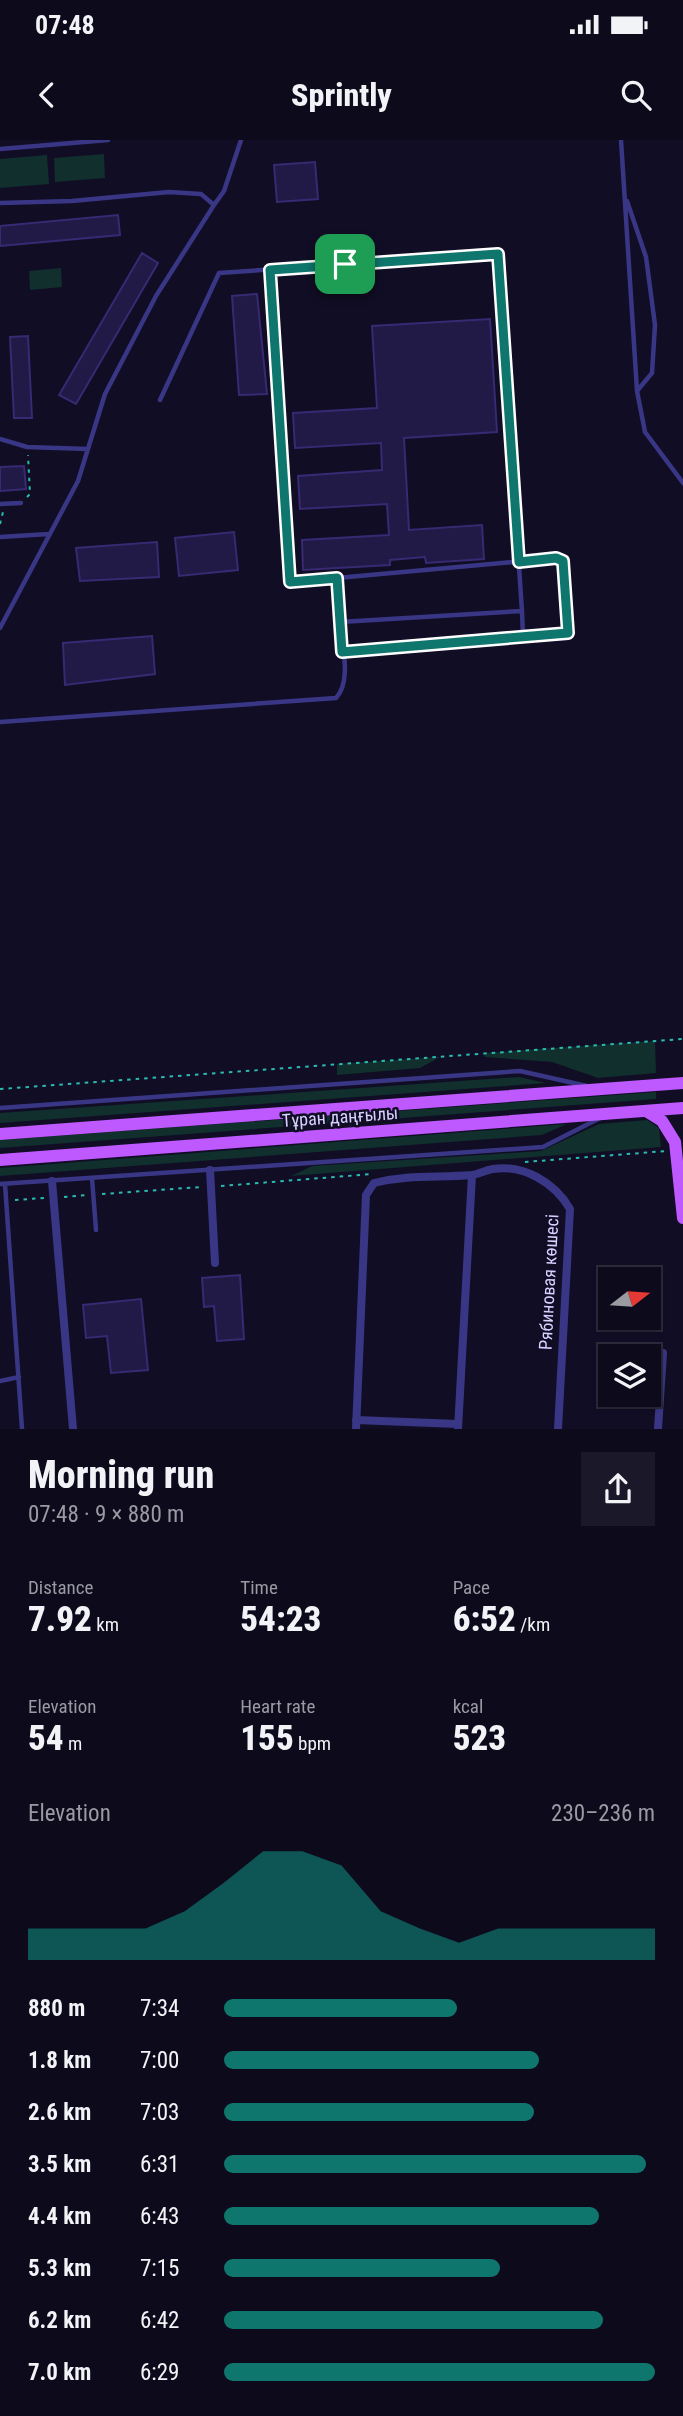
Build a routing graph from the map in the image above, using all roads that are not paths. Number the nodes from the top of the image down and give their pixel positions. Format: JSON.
{"nodes":[{"id":1,"x":108,"y":140,"type":"edge"},
{"id":2,"x":242,"y":140,"type":"edge"},
{"id":3,"x":621,"y":140,"type":"edge"},
{"id":4,"x":0,"y":149,"type":"edge"},
{"id":5,"x":625,"y":193,"type":"junction"},
{"id":6,"x":0,"y":203,"type":"edge"},
{"id":7,"x":214,"y":205,"type":"junction"},
{"id":8,"x":270,"y":270,"type":"junction"},
{"id":9,"x":637,"y":391,"type":"junction"},
{"id":10,"x":160,"y":400,"type":"dead end"},
{"id":11,"x":0,"y":439,"type":"edge"},
{"id":12,"x":88,"y":449,"type":"junction"},
{"id":13,"x":683,"y":483,"type":"edge"},
{"id":14,"x":21,"y":503,"type":"road end"},
{"id":15,"x":3,"y":504,"type":"edge"},
{"id":16,"x":49,"y":534,"type":"junction"},
{"id":17,"x":0,"y":537,"type":"edge"},
{"id":18,"x":519,"y":562,"type":"junction"},
{"id":19,"x":337,"y":578,"type":"junction"},
{"id":20,"x":522,"y":611,"type":"junction"},
{"id":21,"x":340,"y":622,"type":"junction"},
{"id":22,"x":0,"y":628,"type":"edge"},
{"id":23,"x":523,"y":637,"type":"junction"},
{"id":24,"x":342,"y":652,"type":"junction"},
{"id":25,"x":0,"y":722,"type":"edge"},
{"id":26,"x":683,"y":1083,"type":"edge"},
{"id":27,"x":602,"y":1089,"type":"junction"},
{"id":28,"x":0,"y":1108,"type":"edge"},
{"id":29,"x":683,"y":1108,"type":"edge"},
{"id":30,"x":646,"y":1111,"type":"junction"},
{"id":31,"x":609,"y":1114,"type":"junction"},
{"id":32,"x":0,"y":1134,"type":"edge"},
{"id":33,"x":0,"y":1160,"type":"edge"},
{"id":34,"x":210,"y":1170,"type":"junction"},
{"id":35,"x":472,"y":1175,"type":"junction"},
{"id":36,"x":92,"y":1178,"type":"junction"},
{"id":37,"x":52,"y":1181,"type":"junction"},
{"id":38,"x":2,"y":1184,"type":"edge"},
{"id":39,"x":683,"y":1218,"type":"edge"},
{"id":40,"x":96,"y":1230,"type":"dead end"},
{"id":41,"x":215,"y":1264,"type":"dead end"},
{"id":42,"x":663,"y":1353,"type":"dead end"},
{"id":43,"x":19,"y":1377,"type":"junction"},
{"id":44,"x":0,"y":1381,"type":"edge"},
{"id":45,"x":356,"y":1424,"type":"edge"},
{"id":46,"x":458,"y":1427,"type":"edge"},
{"id":47,"x":22,"y":1429,"type":"edge"},
{"id":48,"x":73,"y":1429,"type":"edge"},
{"id":49,"x":558,"y":1429,"type":"edge"},
{"id":50,"x":657,"y":1429,"type":"edge"}],
"edges":[{"from":1,"to":4,"type":"lane"},
{"from":2,"to":7,"type":"lane"},
{"from":3,"to":5,"type":"lane"},
{"from":5,"to":9,"type":"lane"},
{"from":5,"to":9,"type":"lane"},
{"from":6,"to":7,"type":"lane"},
{"from":7,"to":12,"type":"lane"},
{"from":8,"to":10,"type":"lane"},
{"from":8,"to":18,"type":"lane"},
{"from":8,"to":19,"type":"lane"},
{"from":9,"to":13,"type":"lane"},
{"from":11,"to":12,"type":"lane"},
{"from":12,"to":16,"type":"lane"},
{"from":14,"to":15,"type":"lane"},
{"from":16,"to":17,"type":"lane"},
{"from":16,"to":22,"type":"lane"},
{"from":18,"to":19,"type":"lane"},
{"from":18,"to":20,"type":"lane"},
{"from":18,"to":23,"type":"lane"},
{"from":19,"to":21,"type":"lane"},
{"from":20,"to":21,"type":"lane"},
{"from":20,"to":23,"type":"lane"},
{"from":21,"to":24,"type":"lane"},
{"from":23,"to":24,"type":"lane"},
{"from":24,"to":25,"type":"lane"},
{"from":26,"to":27,"type":"main road","name":"Тұран даңғылы"},
{"from":27,"to":28,"type":"lane"},
{"from":27,"to":32,"type":"main road","name":"Тұран даңғылы"},
{"from":29,"to":30,"type":"main road","name":"Тұран даңғылы"},
{"from":30,"to":31,"type":"main road","name":"Тұран даңғылы"},
{"from":30,"to":39,"type":"main road"},
{"from":31,"to":33,"type":"main road","name":"Тұран даңғылы"},
{"from":31,"to":34,"type":"lane"},
{"from":34,"to":36,"type":"lane"},
{"from":34,"to":41,"type":"street"},
{"from":35,"to":45,"type":"street","name":"Рябиновая көшесі"},
{"from":35,"to":46,"type":"street"},
{"from":35,"to":49,"type":"street","name":"Рябиновая көшесі"},
{"from":36,"to":37,"type":"lane"},
{"from":36,"to":40,"type":"lane"},
{"from":37,"to":38,"type":"lane"},
{"from":37,"to":48,"type":"street"},
{"from":38,"to":43,"type":"lane"},
{"from":42,"to":50,"type":"street"},
{"from":43,"to":44,"type":"lane"},
{"from":43,"to":47,"type":"lane"},
{"from":45,"to":46,"type":"street"}]}
